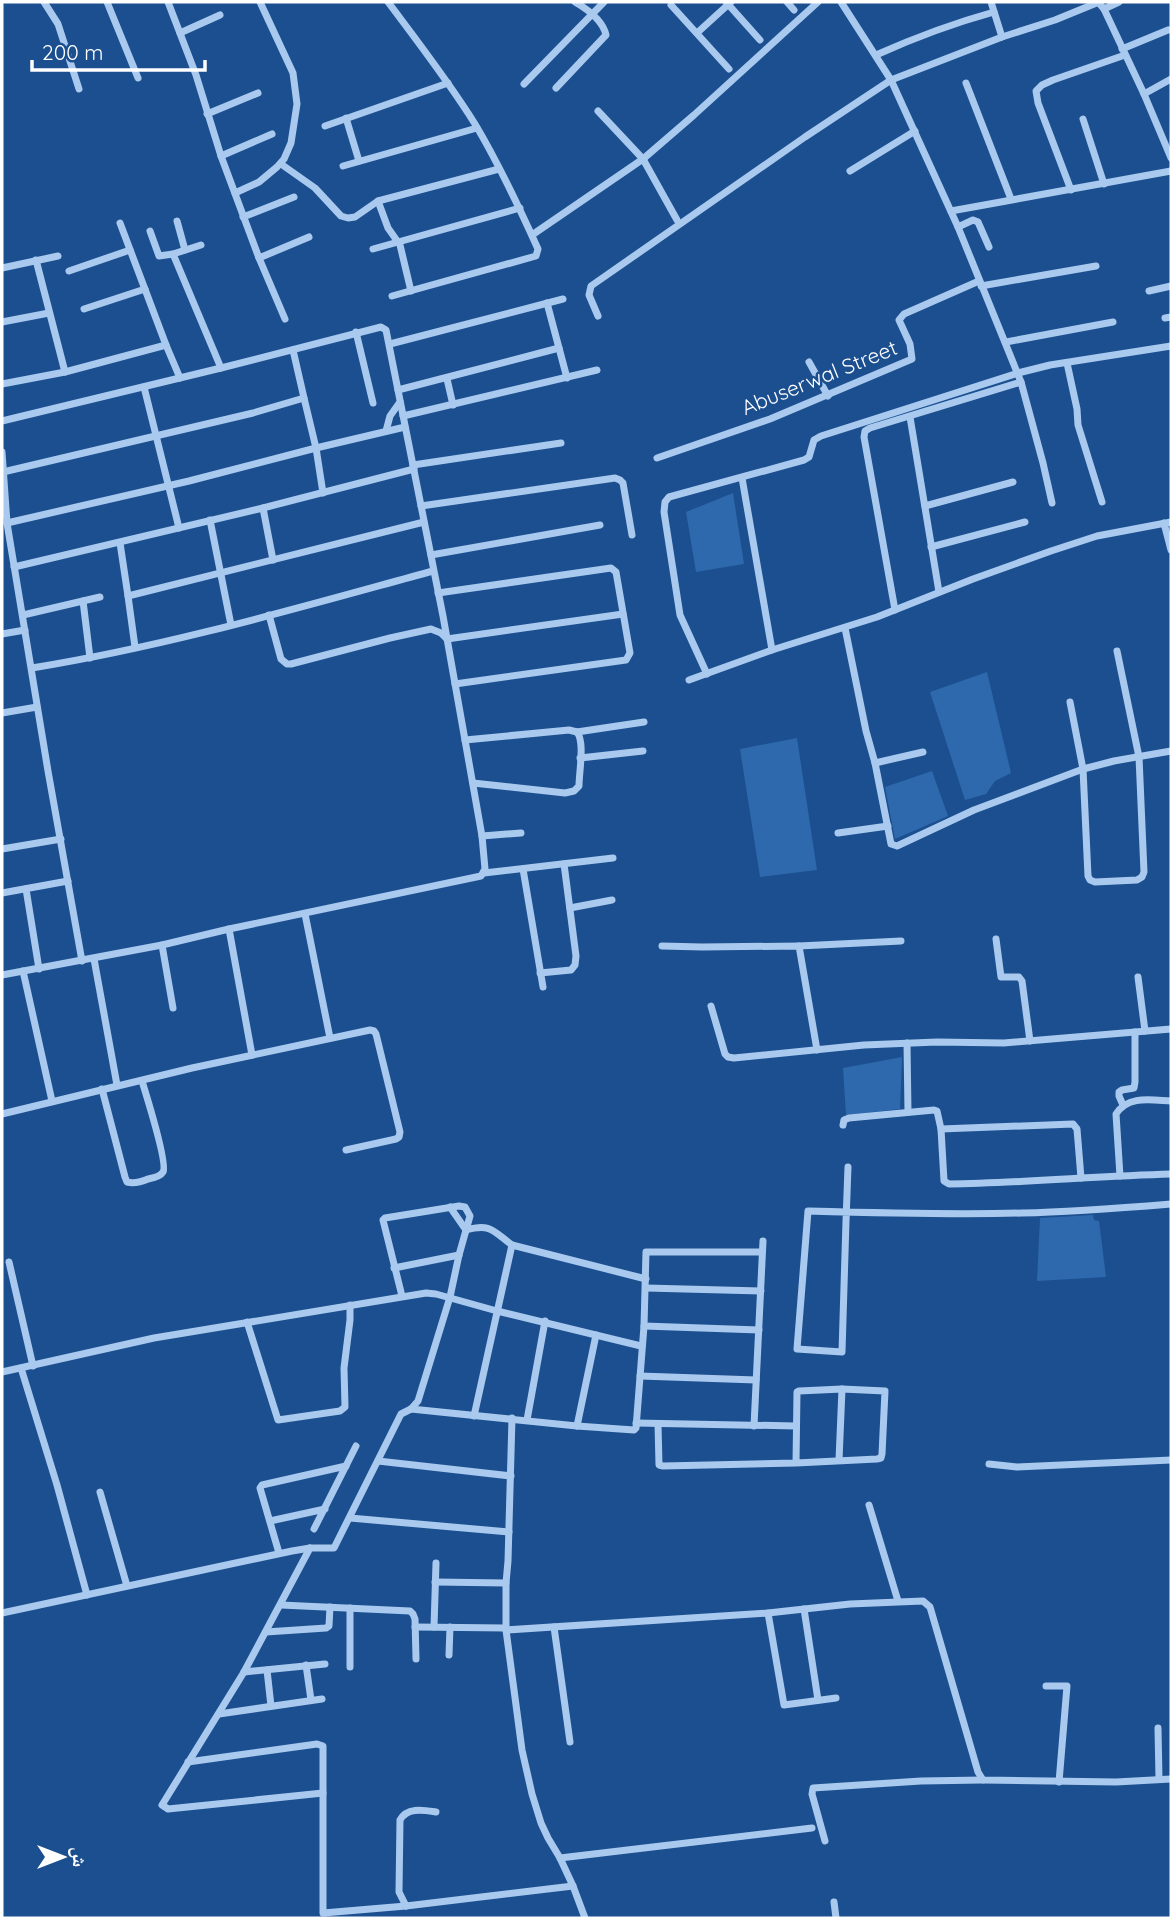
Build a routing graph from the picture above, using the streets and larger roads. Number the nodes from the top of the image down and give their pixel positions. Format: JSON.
{"nodes":[{"id":1,"x":44,"y":2,"type":"edge"},
{"id":2,"x":107,"y":2,"type":"edge"},
{"id":3,"x":168,"y":2,"type":"edge"},
{"id":4,"x":260,"y":2,"type":"edge"},
{"id":5,"x":388,"y":2,"type":"edge"},
{"id":6,"x":575,"y":2,"type":"edge"},
{"id":7,"x":604,"y":2,"type":"edge"},
{"id":8,"x":787,"y":2,"type":"edge"},
{"id":9,"x":818,"y":2,"type":"edge"},
{"id":10,"x":841,"y":2,"type":"edge"},
{"id":11,"x":991,"y":2,"type":"edge"},
{"id":12,"x":1119,"y":2,"type":"edge"},
{"id":13,"x":729,"y":3,"type":"edge"},
{"id":14,"x":1100,"y":4,"type":"edge"},
{"id":15,"x":671,"y":5,"type":"dead end"},
{"id":16,"x":794,"y":10,"type":"dead end"},
{"id":17,"x":994,"y":12,"type":"junction"},
{"id":18,"x":220,"y":15,"type":"dead end"},
{"id":19,"x":592,"y":15,"type":"junction"},
{"id":20,"x":1168,"y":30,"type":"dead end"},
{"id":21,"x":180,"y":33,"type":"junction"},
{"id":22,"x":697,"y":33,"type":"junction"},
{"id":23,"x":1002,"y":37,"type":"junction"},
{"id":24,"x":760,"y":40,"type":"dead end"},
{"id":25,"x":1123,"y":52,"type":"junction"},
{"id":26,"x":876,"y":55,"type":"junction"},
{"id":27,"x":729,"y":69,"type":"dead end"},
{"id":28,"x":138,"y":78,"type":"dead end"},
{"id":29,"x":1171,"y":79,"type":"edge"},
{"id":30,"x":891,"y":80,"type":"junction"},
{"id":31,"x":448,"y":83,"type":"junction"},
{"id":32,"x":966,"y":83,"type":"dead end"},
{"id":33,"x":524,"y":84,"type":"dead end"},
{"id":34,"x":556,"y":88,"type":"dead end"},
{"id":35,"x":79,"y":89,"type":"dead end"},
{"id":36,"x":258,"y":93,"type":"dead end"},
{"id":37,"x":1144,"y":94,"type":"junction"},
{"id":38,"x":598,"y":111,"type":"dead end"},
{"id":39,"x":207,"y":114,"type":"junction"},
{"id":40,"x":346,"y":118,"type":"junction"},
{"id":41,"x":1083,"y":120,"type":"dead end"},
{"id":42,"x":325,"y":126,"type":"dead end"},
{"id":43,"x":477,"y":128,"type":"junction"},
{"id":44,"x":915,"y":131,"type":"junction"},
{"id":45,"x":272,"y":134,"type":"dead end"},
{"id":46,"x":221,"y":156,"type":"junction"},
{"id":47,"x":1171,"y":158,"type":"edge"},
{"id":48,"x":643,"y":159,"type":"junction"},
{"id":49,"x":359,"y":161,"type":"junction"},
{"id":50,"x":281,"y":164,"type":"junction"},
{"id":51,"x":343,"y":166,"type":"dead end"},
{"id":52,"x":499,"y":169,"type":"junction"},
{"id":53,"x":850,"y":171,"type":"dead end"},
{"id":54,"x":1171,"y":171,"type":"edge"},
{"id":55,"x":1104,"y":184,"type":"junction"},
{"id":56,"x":1071,"y":190,"type":"junction"},
{"id":57,"x":235,"y":193,"type":"junction"},
{"id":58,"x":294,"y":197,"type":"dead end"},
{"id":59,"x":1011,"y":200,"type":"junction"},
{"id":60,"x":379,"y":201,"type":"junction"},
{"id":61,"x":520,"y":208,"type":"junction"},
{"id":62,"x":951,"y":211,"type":"junction"},
{"id":63,"x":243,"y":217,"type":"junction"},
{"id":64,"x":677,"y":220,"type":"dead end"},
{"id":65,"x":177,"y":221,"type":"dead end"},
{"id":66,"x":120,"y":223,"type":"dead end"},
{"id":67,"x":958,"y":227,"type":"junction"},
{"id":68,"x":150,"y":231,"type":"dead end"},
{"id":69,"x":532,"y":235,"type":"junction"},
{"id":70,"x":309,"y":237,"type":"dead end"},
{"id":71,"x":399,"y":242,"type":"junction"},
{"id":72,"x":201,"y":245,"type":"dead end"},
{"id":73,"x":989,"y":247,"type":"dead end"},
{"id":74,"x":373,"y":249,"type":"dead end"},
{"id":75,"x":130,"y":250,"type":"junction"},
{"id":76,"x":185,"y":250,"type":"junction"},
{"id":77,"x":173,"y":254,"type":"junction"},
{"id":78,"x":58,"y":256,"type":"dead end"},
{"id":79,"x":259,"y":258,"type":"junction"},
{"id":80,"x":36,"y":260,"type":"junction"},
{"id":81,"x":1097,"y":266,"type":"dead end"},
{"id":82,"x":2,"y":268,"type":"edge"},
{"id":83,"x":69,"y":271,"type":"dead end"},
{"id":84,"x":980,"y":283,"type":"junction"},
{"id":85,"x":1171,"y":286,"type":"edge"},
{"id":86,"x":145,"y":289,"type":"junction"},
{"id":87,"x":411,"y":291,"type":"junction"},
{"id":88,"x":1149,"y":291,"type":"dead end"},
{"id":89,"x":392,"y":296,"type":"dead end"},
{"id":90,"x":563,"y":299,"type":"dead end"},
{"id":91,"x":547,"y":303,"type":"junction"},
{"id":92,"x":84,"y":309,"type":"dead end"},
{"id":93,"x":49,"y":313,"type":"junction"},
{"id":94,"x":597,"y":316,"type":"dead end"},
{"id":95,"x":285,"y":319,"type":"dead end"},
{"id":96,"x":2,"y":322,"type":"edge"},
{"id":97,"x":1113,"y":322,"type":"dead end"},
{"id":98,"x":356,"y":332,"type":"junction"},
{"id":99,"x":1006,"y":342,"type":"junction"},
{"id":100,"x":390,"y":344,"type":"junction"},
{"id":101,"x":166,"y":345,"type":"junction"},
{"id":102,"x":1171,"y":346,"type":"edge"},
{"id":103,"x":559,"y":348,"type":"junction"},
{"id":104,"x":293,"y":350,"type":"junction"},
{"id":105,"x":809,"y":362,"type":"dead end"},
{"id":106,"x":1067,"y":363,"type":"junction"},
{"id":107,"x":221,"y":368,"type":"junction"},
{"id":108,"x":597,"y":370,"type":"dead end"},
{"id":109,"x":65,"y":372,"type":"junction"},
{"id":110,"x":1018,"y":373,"type":"junction"},
{"id":111,"x":180,"y":378,"type":"junction"},
{"id":112,"x":568,"y":378,"type":"junction"},
{"id":113,"x":447,"y":379,"type":"junction"},
{"id":114,"x":1021,"y":382,"type":"junction"},
{"id":115,"x":2,"y":384,"type":"edge"},
{"id":116,"x":144,"y":387,"type":"junction"},
{"id":117,"x":398,"y":390,"type":"junction"},
{"id":118,"x":828,"y":396,"type":"junction"},
{"id":119,"x":304,"y":398,"type":"junction"},
{"id":120,"x":400,"y":402,"type":"junction"},
{"id":121,"x":373,"y":403,"type":"dead end"},
{"id":122,"x":453,"y":405,"type":"junction"},
{"id":123,"x":403,"y":416,"type":"junction"},
{"id":124,"x":910,"y":417,"type":"junction"},
{"id":125,"x":2,"y":421,"type":"edge"},
{"id":126,"x":405,"y":427,"type":"junction"},
{"id":127,"x":386,"y":431,"type":"junction"},
{"id":128,"x":156,"y":435,"type":"junction"},
{"id":129,"x":561,"y":443,"type":"dead end"},
{"id":130,"x":316,"y":447,"type":"junction"},
{"id":131,"x":2,"y":452,"type":"edge"},
{"id":132,"x":657,"y":458,"type":"dead end"},
{"id":133,"x":414,"y":467,"type":"junction"},
{"id":134,"x":3,"y":471,"type":"edge"},
{"id":135,"x":742,"y":478,"type":"junction"},
{"id":136,"x":1013,"y":482,"type":"dead end"},
{"id":137,"x":167,"y":486,"type":"junction"},
{"id":138,"x":323,"y":493,"type":"junction"},
{"id":139,"x":1102,"y":502,"type":"dead end"},
{"id":140,"x":1052,"y":503,"type":"dead end"},
{"id":141,"x":3,"y":504,"type":"edge"},
{"id":142,"x":422,"y":506,"type":"junction"},
{"id":143,"x":925,"y":506,"type":"junction"},
{"id":144,"x":263,"y":508,"type":"junction"},
{"id":145,"x":210,"y":520,"type":"junction"},
{"id":146,"x":424,"y":522,"type":"junction"},
{"id":147,"x":1025,"y":522,"type":"dead end"},
{"id":148,"x":6,"y":523,"type":"junction"},
{"id":149,"x":1168,"y":523,"type":"edge"},
{"id":150,"x":600,"y":525,"type":"dead end"},
{"id":151,"x":178,"y":528,"type":"junction"},
{"id":152,"x":632,"y":535,"type":"dead end"},
{"id":153,"x":120,"y":543,"type":"junction"},
{"id":154,"x":931,"y":547,"type":"junction"},
{"id":155,"x":1171,"y":550,"type":"edge"},
{"id":156,"x":431,"y":555,"type":"junction"},
{"id":157,"x":273,"y":560,"type":"junction"},
{"id":158,"x":13,"y":567,"type":"junction"},
{"id":159,"x":433,"y":570,"type":"junction"},
{"id":160,"x":220,"y":573,"type":"junction"},
{"id":161,"x":939,"y":592,"type":"junction"},
{"id":162,"x":438,"y":593,"type":"junction"},
{"id":163,"x":128,"y":596,"type":"junction"},
{"id":164,"x":100,"y":597,"type":"dead end"},
{"id":165,"x":83,"y":601,"type":"junction"},
{"id":166,"x":895,"y":610,"type":"junction"},
{"id":167,"x":623,"y":614,"type":"junction"},
{"id":168,"x":23,"y":615,"type":"junction"},
{"id":169,"x":270,"y":615,"type":"junction"},
{"id":170,"x":231,"y":625,"type":"junction"},
{"id":171,"x":845,"y":628,"type":"junction"},
{"id":172,"x":25,"y":630,"type":"junction"},
{"id":173,"x":2,"y":634,"type":"edge"},
{"id":174,"x":447,"y":639,"type":"junction"},
{"id":175,"x":135,"y":647,"type":"junction"},
{"id":176,"x":772,"y":650,"type":"junction"},
{"id":177,"x":1117,"y":650,"type":"dead end"},
{"id":178,"x":90,"y":658,"type":"junction"},
{"id":179,"x":32,"y":668,"type":"junction"},
{"id":180,"x":706,"y":674,"type":"junction"},
{"id":181,"x":689,"y":680,"type":"dead end"},
{"id":182,"x":455,"y":684,"type":"junction"},
{"id":183,"x":1070,"y":702,"type":"dead end"},
{"id":184,"x":37,"y":706,"type":"junction"},
{"id":185,"x":2,"y":713,"type":"edge"},
{"id":186,"x":644,"y":722,"type":"dead end"},
{"id":187,"x":576,"y":732,"type":"junction"},
{"id":188,"x":465,"y":740,"type":"junction"},
{"id":189,"x":643,"y":751,"type":"dead end"},
{"id":190,"x":1171,"y":751,"type":"edge"},
{"id":191,"x":923,"y":752,"type":"dead end"},
{"id":192,"x":1139,"y":757,"type":"junction"},
{"id":193,"x":580,"y":758,"type":"junction"},
{"id":194,"x":875,"y":763,"type":"junction"},
{"id":195,"x":1083,"y":769,"type":"junction"},
{"id":196,"x":473,"y":783,"type":"junction"},
{"id":197,"x":888,"y":826,"type":"junction"},
{"id":198,"x":838,"y":833,"type":"dead end"},
{"id":199,"x":520,"y":834,"type":"dead end"},
{"id":200,"x":482,"y":836,"type":"junction"},
{"id":201,"x":61,"y":839,"type":"junction"},
{"id":202,"x":2,"y":849,"type":"edge"},
{"id":203,"x":613,"y":858,"type":"dead end"},
{"id":204,"x":564,"y":864,"type":"junction"},
{"id":205,"x":523,"y":869,"type":"junction"},
{"id":206,"x":484,"y":873,"type":"junction"},
{"id":207,"x":68,"y":881,"type":"junction"},
{"id":208,"x":26,"y":889,"type":"junction"},
{"id":209,"x":2,"y":893,"type":"edge"},
{"id":210,"x":612,"y":900,"type":"dead end"},
{"id":211,"x":570,"y":908,"type":"junction"},
{"id":212,"x":305,"y":914,"type":"junction"},
{"id":213,"x":229,"y":929,"type":"junction"},
{"id":214,"x":996,"y":939,"type":"dead end"},
{"id":215,"x":901,"y":940,"type":"dead end"},
{"id":216,"x":162,"y":945,"type":"junction"},
{"id":217,"x":662,"y":946,"type":"dead end"},
{"id":218,"x":799,"y":946,"type":"junction"},
{"id":219,"x":94,"y":959,"type":"junction"},
{"id":220,"x":82,"y":961,"type":"junction"},
{"id":221,"x":39,"y":969,"type":"junction"},
{"id":222,"x":23,"y":971,"type":"junction"},
{"id":223,"x":540,"y":973,"type":"junction"},
{"id":224,"x":2,"y":975,"type":"edge"},
{"id":225,"x":1138,"y":976,"type":"dead end"},
{"id":226,"x":543,"y":988,"type":"dead end"},
{"id":227,"x":711,"y":1006,"type":"dead end"},
{"id":228,"x":173,"y":1008,"type":"dead end"},
{"id":229,"x":1171,"y":1029,"type":"edge"},
{"id":230,"x":1145,"y":1031,"type":"junction"},
{"id":231,"x":1135,"y":1032,"type":"junction"},
{"id":232,"x":330,"y":1038,"type":"junction"},
{"id":233,"x":1030,"y":1041,"type":"junction"},
{"id":234,"x":906,"y":1044,"type":"junction"},
{"id":235,"x":817,"y":1050,"type":"junction"},
{"id":236,"x":252,"y":1055,"type":"junction"},
{"id":237,"x":142,"y":1080,"type":"junction"},
{"id":238,"x":117,"y":1085,"type":"junction"},
{"id":239,"x":102,"y":1089,"type":"junction"},
{"id":240,"x":52,"y":1101,"type":"junction"},
{"id":241,"x":1171,"y":1101,"type":"edge"},
{"id":242,"x":1123,"y":1105,"type":"junction"},
{"id":243,"x":908,"y":1112,"type":"junction"},
{"id":244,"x":2,"y":1114,"type":"edge"},
{"id":245,"x":843,"y":1125,"type":"dead end"},
{"id":246,"x":941,"y":1129,"type":"junction"},
{"id":247,"x":346,"y":1150,"type":"dead end"},
{"id":248,"x":848,"y":1167,"type":"dead end"},
{"id":249,"x":1171,"y":1174,"type":"edge"},
{"id":250,"x":1120,"y":1176,"type":"junction"},
{"id":251,"x":1081,"y":1178,"type":"junction"},
{"id":252,"x":1171,"y":1204,"type":"edge"},
{"id":253,"x":450,"y":1208,"type":"junction"},
{"id":254,"x":846,"y":1212,"type":"junction"},
{"id":255,"x":466,"y":1230,"type":"junction"},
{"id":256,"x":763,"y":1241,"type":"dead end"},
{"id":257,"x":512,"y":1245,"type":"junction"},
{"id":258,"x":762,"y":1252,"type":"junction"},
{"id":259,"x":459,"y":1255,"type":"junction"},
{"id":260,"x":9,"y":1262,"type":"dead end"},
{"id":261,"x":394,"y":1268,"type":"junction"},
{"id":262,"x":646,"y":1279,"type":"junction"},
{"id":263,"x":646,"y":1288,"type":"junction"},
{"id":264,"x":761,"y":1291,"type":"junction"},
{"id":265,"x":402,"y":1296,"type":"junction"},
{"id":266,"x":450,"y":1297,"type":"junction"},
{"id":267,"x":350,"y":1305,"type":"junction"},
{"id":268,"x":497,"y":1311,"type":"junction"},
{"id":269,"x":545,"y":1321,"type":"junction"},
{"id":270,"x":247,"y":1322,"type":"junction"},
{"id":271,"x":644,"y":1326,"type":"junction"},
{"id":272,"x":759,"y":1331,"type":"junction"},
{"id":273,"x":596,"y":1335,"type":"junction"},
{"id":274,"x":641,"y":1346,"type":"junction"},
{"id":275,"x":33,"y":1366,"type":"junction"},
{"id":276,"x":21,"y":1368,"type":"junction"},
{"id":277,"x":2,"y":1372,"type":"edge"},
{"id":278,"x":640,"y":1376,"type":"junction"},
{"id":279,"x":756,"y":1380,"type":"junction"},
{"id":280,"x":842,"y":1389,"type":"junction"},
{"id":281,"x":411,"y":1409,"type":"junction"},
{"id":282,"x":474,"y":1416,"type":"junction"},
{"id":283,"x":512,"y":1418,"type":"junction"},
{"id":284,"x":527,"y":1420,"type":"junction"},
{"id":285,"x":636,"y":1423,"type":"junction"},
{"id":286,"x":658,"y":1424,"type":"junction"},
{"id":287,"x":577,"y":1426,"type":"junction"},
{"id":288,"x":754,"y":1426,"type":"junction"},
{"id":289,"x":796,"y":1426,"type":"junction"},
{"id":290,"x":356,"y":1447,"type":"dead end"},
{"id":291,"x":839,"y":1460,"type":"junction"},
{"id":292,"x":1171,"y":1460,"type":"edge"},
{"id":293,"x":378,"y":1461,"type":"junction"},
{"id":294,"x":796,"y":1463,"type":"junction"},
{"id":295,"x":989,"y":1464,"type":"dead end"},
{"id":296,"x":346,"y":1466,"type":"junction"},
{"id":297,"x":511,"y":1476,"type":"junction"},
{"id":298,"x":100,"y":1492,"type":"dead end"},
{"id":299,"x":869,"y":1504,"type":"dead end"},
{"id":300,"x":325,"y":1509,"type":"junction"},
{"id":301,"x":350,"y":1518,"type":"junction"},
{"id":302,"x":270,"y":1521,"type":"junction"},
{"id":303,"x":314,"y":1529,"type":"dead end"},
{"id":304,"x":509,"y":1532,"type":"junction"},
{"id":305,"x":310,"y":1548,"type":"junction"},
{"id":306,"x":279,"y":1553,"type":"junction"},
{"id":307,"x":436,"y":1563,"type":"dead end"},
{"id":308,"x":435,"y":1582,"type":"junction"},
{"id":309,"x":506,"y":1583,"type":"junction"},
{"id":310,"x":127,"y":1586,"type":"junction"},
{"id":311,"x":87,"y":1595,"type":"junction"},
{"id":312,"x":898,"y":1601,"type":"junction"},
{"id":313,"x":281,"y":1605,"type":"junction"},
{"id":314,"x":330,"y":1607,"type":"junction"},
{"id":315,"x":350,"y":1608,"type":"junction"},
{"id":316,"x":804,"y":1609,"type":"junction"},
{"id":317,"x":2,"y":1613,"type":"edge"},
{"id":318,"x":768,"y":1613,"type":"junction"},
{"id":319,"x":415,"y":1627,"type":"junction"},
{"id":320,"x":434,"y":1627,"type":"junction"},
{"id":321,"x":450,"y":1627,"type":"junction"},
{"id":322,"x":554,"y":1627,"type":"junction"},
{"id":323,"x":506,"y":1629,"type":"junction"},
{"id":324,"x":266,"y":1632,"type":"junction"},
{"id":325,"x":449,"y":1655,"type":"dead end"},
{"id":326,"x":416,"y":1659,"type":"dead end"},
{"id":327,"x":325,"y":1664,"type":"dead end"},
{"id":328,"x":306,"y":1665,"type":"junction"},
{"id":329,"x":350,"y":1667,"type":"dead end"},
{"id":330,"x":267,"y":1670,"type":"junction"},
{"id":331,"x":244,"y":1672,"type":"junction"},
{"id":332,"x":1046,"y":1686,"type":"dead end"},
{"id":333,"x":836,"y":1698,"type":"dead end"},
{"id":334,"x":322,"y":1699,"type":"dead end"},
{"id":335,"x":311,"y":1700,"type":"junction"},
{"id":336,"x":818,"y":1700,"type":"junction"},
{"id":337,"x":271,"y":1706,"type":"junction"},
{"id":338,"x":219,"y":1714,"type":"junction"},
{"id":339,"x":1158,"y":1728,"type":"dead end"},
{"id":340,"x":570,"y":1742,"type":"dead end"},
{"id":341,"x":188,"y":1762,"type":"junction"},
{"id":342,"x":1159,"y":1779,"type":"junction"},
{"id":343,"x":1171,"y":1779,"type":"edge"},
{"id":344,"x":984,"y":1780,"type":"junction"},
{"id":345,"x":1059,"y":1782,"type":"junction"},
{"id":346,"x":323,"y":1793,"type":"junction"},
{"id":347,"x":436,"y":1812,"type":"dead end"},
{"id":348,"x":812,"y":1828,"type":"dead end"},
{"id":349,"x":825,"y":1841,"type":"dead end"},
{"id":350,"x":560,"y":1857,"type":"junction"},
{"id":351,"x":573,"y":1886,"type":"junction"},
{"id":352,"x":834,"y":1902,"type":"dead end"},
{"id":353,"x":406,"y":1906,"type":"junction"},
{"id":354,"x":584,"y":1918,"type":"edge"},
{"id":355,"x":836,"y":1918,"type":"edge"}],
"edges":[{"from":1,"to":35,"type":"street"},
{"from":2,"to":28,"type":"street"},
{"from":3,"to":21,"type":"street"},
{"from":4,"to":50,"type":"street"},
{"from":5,"to":31,"type":"street"},
{"from":6,"to":19,"type":"street"},
{"from":7,"to":19,"type":"street"},
{"from":8,"to":16,"type":"street"},
{"from":9,"to":48,"type":"street"},
{"from":10,"to":26,"type":"street"},
{"from":11,"to":17,"type":"street"},
{"from":12,"to":14,"type":"street"},
{"from":13,"to":22,"type":"street"},
{"from":13,"to":24,"type":"street"},
{"from":14,"to":23,"type":"street"},
{"from":14,"to":25,"type":"street"},
{"from":15,"to":22,"type":"street"},
{"from":17,"to":23,"type":"street"},
{"from":17,"to":26,"type":"street"},
{"from":18,"to":21,"type":"street"},
{"from":19,"to":33,"type":"street"},
{"from":19,"to":34,"type":"street"},
{"from":20,"to":25,"type":"street"},
{"from":21,"to":39,"type":"street"},
{"from":22,"to":27,"type":"street"},
{"from":23,"to":30,"type":"street"},
{"from":25,"to":37,"type":"street"},
{"from":25,"to":56,"type":"street"},
{"from":26,"to":30,"type":"street"},
{"from":29,"to":37,"type":"street"},
{"from":30,"to":44,"type":"street"},
{"from":30,"to":94,"type":"street"},
{"from":31,"to":40,"type":"street"},
{"from":31,"to":43,"type":"street"},
{"from":32,"to":59,"type":"street"},
{"from":36,"to":39,"type":"street"},
{"from":37,"to":47,"type":"street"},
{"from":38,"to":48,"type":"street"},
{"from":39,"to":46,"type":"street"},
{"from":40,"to":42,"type":"street"},
{"from":40,"to":49,"type":"street"},
{"from":41,"to":55,"type":"street"},
{"from":43,"to":49,"type":"street"},
{"from":43,"to":52,"type":"street"},
{"from":44,"to":53,"type":"street"},
{"from":44,"to":62,"type":"street"},
{"from":45,"to":46,"type":"street"},
{"from":46,"to":57,"type":"street"},
{"from":48,"to":64,"type":"street"},
{"from":48,"to":69,"type":"street"},
{"from":49,"to":51,"type":"street"},
{"from":50,"to":57,"type":"street"},
{"from":50,"to":60,"type":"street"},
{"from":52,"to":60,"type":"street"},
{"from":52,"to":61,"type":"street"},
{"from":54,"to":55,"type":"street"},
{"from":55,"to":56,"type":"street"},
{"from":56,"to":59,"type":"street"},
{"from":57,"to":63,"type":"street"},
{"from":58,"to":63,"type":"street"},
{"from":59,"to":62,"type":"street"},
{"from":60,"to":71,"type":"street"},
{"from":61,"to":69,"type":"street"},
{"from":61,"to":71,"type":"street"},
{"from":62,"to":67,"type":"street"},
{"from":63,"to":79,"type":"street"},
{"from":65,"to":76,"type":"street"},
{"from":66,"to":75,"type":"street"},
{"from":67,"to":73,"type":"street"},
{"from":67,"to":84,"type":"street"},
{"from":68,"to":77,"type":"street"},
{"from":69,"to":87,"type":"street"},
{"from":70,"to":79,"type":"street"},
{"from":71,"to":74,"type":"street"},
{"from":71,"to":87,"type":"street"},
{"from":72,"to":76,"type":"street"},
{"from":75,"to":83,"type":"street"},
{"from":75,"to":86,"type":"street"},
{"from":76,"to":77,"type":"street"},
{"from":77,"to":107,"type":"street"},
{"from":78,"to":80,"type":"street"},
{"from":79,"to":95,"type":"street"},
{"from":80,"to":82,"type":"street"},
{"from":80,"to":93,"type":"street"},
{"from":81,"to":84,"type":"street"},
{"from":84,"to":99,"type":"street"},
{"from":84,"to":118,"type":"street","name":"Abuserwal Street"},
{"from":85,"to":88,"type":"street"},
{"from":86,"to":92,"type":"street"},
{"from":86,"to":101,"type":"street"},
{"from":87,"to":89,"type":"street"},
{"from":90,"to":91,"type":"street"},
{"from":91,"to":100,"type":"street"},
{"from":91,"to":103,"type":"street"},
{"from":93,"to":96,"type":"street"},
{"from":93,"to":109,"type":"street"},
{"from":97,"to":99,"type":"street"},
{"from":98,"to":100,"type":"street"},
{"from":98,"to":104,"type":"street"},
{"from":98,"to":121,"type":"street"},
{"from":99,"to":110,"type":"street"},
{"from":100,"to":117,"type":"street"},
{"from":101,"to":109,"type":"street"},
{"from":101,"to":111,"type":"street"},
{"from":102,"to":106,"type":"street"},
{"from":103,"to":112,"type":"street"},
{"from":103,"to":113,"type":"street"},
{"from":104,"to":107,"type":"street"},
{"from":104,"to":119,"type":"street"},
{"from":105,"to":118,"type":"street"},
{"from":106,"to":110,"type":"street"},
{"from":106,"to":139,"type":"street"},
{"from":107,"to":111,"type":"street"},
{"from":108,"to":112,"type":"street"},
{"from":109,"to":115,"type":"street"},
{"from":110,"to":114,"type":"street"},
{"from":110,"to":135,"type":"street"},
{"from":111,"to":116,"type":"street"},
{"from":112,"to":122,"type":"street"},
{"from":113,"to":117,"type":"street"},
{"from":113,"to":122,"type":"street"},
{"from":114,"to":124,"type":"street"},
{"from":114,"to":140,"type":"street"},
{"from":116,"to":125,"type":"street"},
{"from":116,"to":128,"type":"street"},
{"from":117,"to":120,"type":"street"},
{"from":118,"to":132,"type":"street","name":"Abuserwal Street"},
{"from":119,"to":128,"type":"street"},
{"from":119,"to":130,"type":"street"},
{"from":120,"to":123,"type":"street"},
{"from":120,"to":127,"type":"street"},
{"from":122,"to":123,"type":"street"},
{"from":123,"to":126,"type":"street"},
{"from":124,"to":143,"type":"street"},
{"from":124,"to":166,"type":"street"},
{"from":126,"to":127,"type":"street"},
{"from":126,"to":133,"type":"street"},
{"from":127,"to":130,"type":"street"},
{"from":128,"to":134,"type":"street"},
{"from":128,"to":137,"type":"street"},
{"from":129,"to":133,"type":"street"},
{"from":130,"to":137,"type":"street"},
{"from":130,"to":138,"type":"street"},
{"from":131,"to":134,"type":"street"},
{"from":133,"to":138,"type":"street"},
{"from":133,"to":142,"type":"street"},
{"from":134,"to":141,"type":"street"},
{"from":135,"to":176,"type":"street"},
{"from":135,"to":180,"type":"street"},
{"from":136,"to":143,"type":"street"},
{"from":137,"to":148,"type":"street"},
{"from":137,"to":151,"type":"street"},
{"from":138,"to":144,"type":"street"},
{"from":141,"to":148,"type":"street"},
{"from":142,"to":146,"type":"street"},
{"from":142,"to":152,"type":"street"},
{"from":143,"to":154,"type":"street"},
{"from":144,"to":145,"type":"street"},
{"from":144,"to":157,"type":"street"},
{"from":145,"to":151,"type":"street"},
{"from":145,"to":160,"type":"street"},
{"from":146,"to":156,"type":"street"},
{"from":146,"to":157,"type":"street"},
{"from":147,"to":154,"type":"street"},
{"from":148,"to":158,"type":"street"},
{"from":149,"to":155,"type":"street"},
{"from":149,"to":161,"type":"street"},
{"from":150,"to":156,"type":"street"},
{"from":151,"to":153,"type":"street"},
{"from":153,"to":158,"type":"street"},
{"from":153,"to":163,"type":"street"},
{"from":154,"to":161,"type":"street"},
{"from":156,"to":159,"type":"street"},
{"from":157,"to":160,"type":"street"},
{"from":158,"to":168,"type":"street"},
{"from":159,"to":162,"type":"street"},
{"from":159,"to":169,"type":"street"},
{"from":160,"to":163,"type":"street"},
{"from":160,"to":170,"type":"street"},
{"from":161,"to":166,"type":"street"},
{"from":162,"to":167,"type":"street"},
{"from":162,"to":174,"type":"street"},
{"from":163,"to":175,"type":"street"},
{"from":164,"to":165,"type":"street"},
{"from":165,"to":168,"type":"street"},
{"from":165,"to":178,"type":"street"},
{"from":166,"to":171,"type":"street"},
{"from":167,"to":174,"type":"street"},
{"from":167,"to":182,"type":"street"},
{"from":168,"to":172,"type":"street"},
{"from":169,"to":170,"type":"street"},
{"from":169,"to":174,"type":"street"},
{"from":170,"to":175,"type":"street"},
{"from":171,"to":176,"type":"street"},
{"from":171,"to":194,"type":"street"},
{"from":172,"to":173,"type":"street"},
{"from":172,"to":179,"type":"street"},
{"from":174,"to":182,"type":"street"},
{"from":175,"to":178,"type":"street"},
{"from":176,"to":180,"type":"street"},
{"from":177,"to":192,"type":"street"},
{"from":178,"to":179,"type":"street"},
{"from":179,"to":184,"type":"street"},
{"from":180,"to":181,"type":"street"},
{"from":182,"to":188,"type":"street"},
{"from":183,"to":195,"type":"street"},
{"from":184,"to":185,"type":"street"},
{"from":184,"to":201,"type":"street"},
{"from":186,"to":187,"type":"street"},
{"from":187,"to":188,"type":"street"},
{"from":187,"to":193,"type":"street"},
{"from":188,"to":196,"type":"street"},
{"from":189,"to":193,"type":"street"},
{"from":190,"to":192,"type":"street"},
{"from":191,"to":194,"type":"street"},
{"from":192,"to":195,"type":"street"},
{"from":192,"to":195,"type":"street"},
{"from":193,"to":196,"type":"street"},
{"from":194,"to":197,"type":"street"},
{"from":195,"to":197,"type":"street"},
{"from":196,"to":200,"type":"street"},
{"from":197,"to":198,"type":"street"},
{"from":199,"to":200,"type":"street"},
{"from":200,"to":206,"type":"street"},
{"from":201,"to":202,"type":"street"},
{"from":201,"to":207,"type":"street"},
{"from":203,"to":204,"type":"street"},
{"from":204,"to":205,"type":"street"},
{"from":204,"to":211,"type":"street"},
{"from":205,"to":206,"type":"street"},
{"from":205,"to":223,"type":"street"},
{"from":206,"to":212,"type":"street"},
{"from":207,"to":208,"type":"street"},
{"from":207,"to":220,"type":"street"},
{"from":208,"to":209,"type":"street"},
{"from":208,"to":221,"type":"street"},
{"from":210,"to":211,"type":"street"},
{"from":211,"to":223,"type":"street"},
{"from":212,"to":213,"type":"street"},
{"from":212,"to":232,"type":"street"},
{"from":213,"to":216,"type":"street"},
{"from":213,"to":236,"type":"street"},
{"from":214,"to":233,"type":"street"},
{"from":215,"to":218,"type":"street"},
{"from":216,"to":219,"type":"street"},
{"from":216,"to":228,"type":"street"},
{"from":217,"to":218,"type":"street"},
{"from":218,"to":235,"type":"street"},
{"from":219,"to":220,"type":"street"},
{"from":219,"to":238,"type":"street"},
{"from":220,"to":221,"type":"street"},
{"from":221,"to":222,"type":"street"},
{"from":222,"to":224,"type":"street"},
{"from":222,"to":240,"type":"street"},
{"from":223,"to":226,"type":"street"},
{"from":225,"to":230,"type":"street"},
{"from":227,"to":235,"type":"street"},
{"from":229,"to":230,"type":"street"},
{"from":230,"to":231,"type":"street"},
{"from":231,"to":233,"type":"street"},
{"from":231,"to":242,"type":"street"},
{"from":232,"to":236,"type":"street"},
{"from":232,"to":247,"type":"street"},
{"from":233,"to":234,"type":"street"},
{"from":234,"to":235,"type":"street"},
{"from":234,"to":243,"type":"street"},
{"from":236,"to":237,"type":"street"},
{"from":237,"to":238,"type":"street"},
{"from":237,"to":239,"type":"street"},
{"from":238,"to":239,"type":"street"},
{"from":239,"to":240,"type":"street"},
{"from":240,"to":244,"type":"street"},
{"from":241,"to":242,"type":"street"},
{"from":242,"to":250,"type":"street"},
{"from":243,"to":245,"type":"street"},
{"from":243,"to":246,"type":"street"},
{"from":246,"to":251,"type":"street"},
{"from":246,"to":251,"type":"street"},
{"from":248,"to":254,"type":"street"},
{"from":249,"to":250,"type":"street"},
{"from":250,"to":251,"type":"street"},
{"from":252,"to":254,"type":"street"},
{"from":253,"to":255,"type":"street"},
{"from":253,"to":255,"type":"street"},
{"from":253,"to":261,"type":"street"},
{"from":254,"to":254,"type":"street"},
{"from":255,"to":257,"type":"street"},
{"from":255,"to":259,"type":"street"},
{"from":256,"to":258,"type":"street"},
{"from":257,"to":262,"type":"street"},
{"from":257,"to":268,"type":"street"},
{"from":258,"to":262,"type":"street"},
{"from":258,"to":264,"type":"street"},
{"from":259,"to":261,"type":"street"},
{"from":259,"to":266,"type":"street"},
{"from":260,"to":275,"type":"street"},
{"from":261,"to":265,"type":"street"},
{"from":262,"to":263,"type":"street"},
{"from":263,"to":264,"type":"street"},
{"from":263,"to":271,"type":"street"},
{"from":264,"to":272,"type":"street"},
{"from":265,"to":266,"type":"street"},
{"from":265,"to":267,"type":"street"},
{"from":266,"to":268,"type":"street"},
{"from":266,"to":281,"type":"street"},
{"from":267,"to":270,"type":"street"},
{"from":267,"to":270,"type":"street"},
{"from":268,"to":269,"type":"street"},
{"from":268,"to":282,"type":"street"},
{"from":269,"to":273,"type":"street"},
{"from":269,"to":284,"type":"street"},
{"from":270,"to":275,"type":"street"},
{"from":271,"to":272,"type":"street"},
{"from":271,"to":274,"type":"street"},
{"from":272,"to":279,"type":"street"},
{"from":273,"to":274,"type":"street"},
{"from":273,"to":287,"type":"street"},
{"from":274,"to":278,"type":"street"},
{"from":275,"to":276,"type":"street"},
{"from":276,"to":277,"type":"street"},
{"from":276,"to":311,"type":"street"},
{"from":278,"to":279,"type":"street"},
{"from":278,"to":285,"type":"street"},
{"from":279,"to":288,"type":"street"},
{"from":280,"to":289,"type":"street"},
{"from":280,"to":291,"type":"street"},
{"from":280,"to":291,"type":"street"},
{"from":281,"to":282,"type":"street"},
{"from":281,"to":293,"type":"street"},
{"from":282,"to":283,"type":"street"},
{"from":283,"to":284,"type":"street"},
{"from":283,"to":297,"type":"street"},
{"from":284,"to":287,"type":"street"},
{"from":285,"to":286,"type":"street"},
{"from":285,"to":287,"type":"street"},
{"from":286,"to":288,"type":"street"},
{"from":286,"to":294,"type":"street"},
{"from":288,"to":289,"type":"street"},
{"from":289,"to":294,"type":"street"},
{"from":290,"to":296,"type":"street"},
{"from":291,"to":294,"type":"street"},
{"from":292,"to":295,"type":"street"},
{"from":293,"to":297,"type":"street"},
{"from":293,"to":301,"type":"street"},
{"from":296,"to":300,"type":"street"},
{"from":296,"to":302,"type":"street"},
{"from":297,"to":304,"type":"street"},
{"from":298,"to":310,"type":"street"},
{"from":299,"to":312,"type":"street"},
{"from":300,"to":302,"type":"street"},
{"from":300,"to":303,"type":"street"},
{"from":301,"to":304,"type":"street"},
{"from":301,"to":305,"type":"street"},
{"from":302,"to":306,"type":"street"},
{"from":304,"to":309,"type":"street"},
{"from":305,"to":306,"type":"street"},
{"from":305,"to":313,"type":"street"},
{"from":306,"to":310,"type":"street"},
{"from":307,"to":308,"type":"street"},
{"from":308,"to":309,"type":"street"},
{"from":308,"to":320,"type":"street"},
{"from":309,"to":323,"type":"street"},
{"from":310,"to":311,"type":"street"},
{"from":311,"to":317,"type":"street"},
{"from":312,"to":316,"type":"street"},
{"from":312,"to":344,"type":"street"},
{"from":313,"to":314,"type":"street"},
{"from":313,"to":324,"type":"street"},
{"from":314,"to":315,"type":"street"},
{"from":314,"to":324,"type":"street"},
{"from":315,"to":319,"type":"street"},
{"from":315,"to":329,"type":"street"},
{"from":316,"to":318,"type":"street"},
{"from":316,"to":336,"type":"street"},
{"from":318,"to":322,"type":"street"},
{"from":318,"to":336,"type":"street"},
{"from":319,"to":320,"type":"street"},
{"from":319,"to":326,"type":"street"},
{"from":320,"to":321,"type":"street"},
{"from":321,"to":323,"type":"street"},
{"from":321,"to":325,"type":"street"},
{"from":322,"to":323,"type":"street"},
{"from":322,"to":340,"type":"street"},
{"from":323,"to":350,"type":"street"},
{"from":324,"to":331,"type":"street"},
{"from":327,"to":328,"type":"street"},
{"from":328,"to":330,"type":"street"},
{"from":328,"to":335,"type":"street"},
{"from":330,"to":331,"type":"street"},
{"from":330,"to":337,"type":"street"},
{"from":331,"to":338,"type":"street"},
{"from":332,"to":345,"type":"street"},
{"from":333,"to":336,"type":"street"},
{"from":334,"to":335,"type":"street"},
{"from":335,"to":337,"type":"street"},
{"from":337,"to":338,"type":"street"},
{"from":338,"to":341,"type":"street"},
{"from":339,"to":342,"type":"street"},
{"from":341,"to":346,"type":"street"},
{"from":341,"to":346,"type":"street"},
{"from":342,"to":343,"type":"street"},
{"from":342,"to":345,"type":"street"},
{"from":344,"to":345,"type":"street"},
{"from":344,"to":349,"type":"street"},
{"from":346,"to":353,"type":"street"},
{"from":347,"to":353,"type":"street"},
{"from":348,"to":350,"type":"street"},
{"from":350,"to":351,"type":"street"},
{"from":351,"to":353,"type":"street"},
{"from":351,"to":354,"type":"street"},
{"from":352,"to":355,"type":"street"}]}
